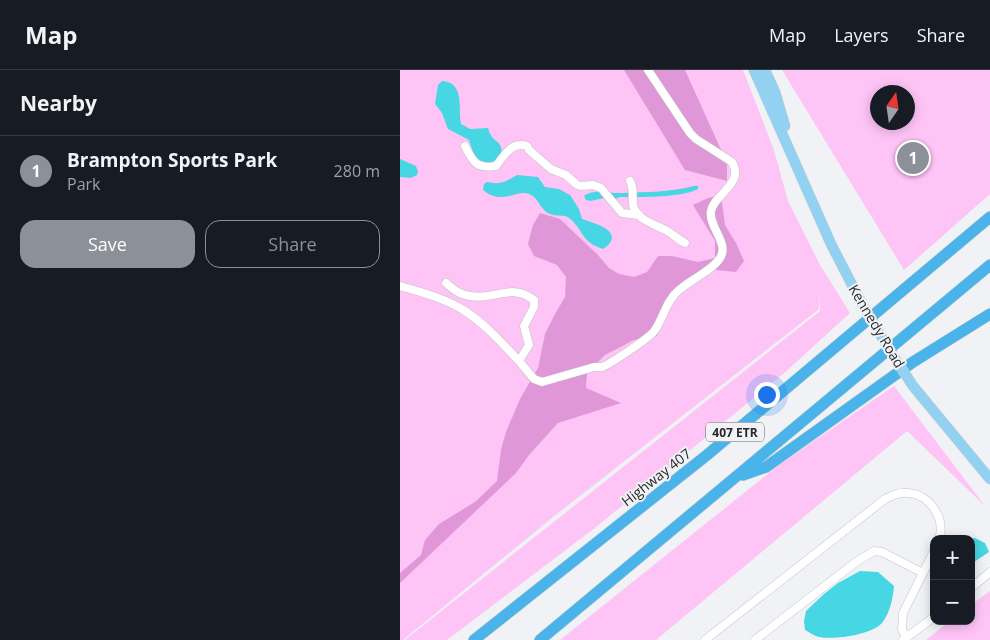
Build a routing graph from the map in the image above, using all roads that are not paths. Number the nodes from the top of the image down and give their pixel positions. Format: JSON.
{"nodes":[{"id":1,"x":648,"y":70,"type":"edge"},
{"id":2,"x":754,"y":70,"type":"edge"},
{"id":3,"x":765,"y":70,"type":"edge"},
{"id":4,"x":465,"y":146,"type":"dead end"},
{"id":5,"x":793,"y":155,"type":"junction"},
{"id":6,"x":630,"y":182,"type":"dead end"},
{"id":7,"x":640,"y":215,"type":"junction"},
{"id":8,"x":990,"y":217,"type":"edge"},
{"id":9,"x":685,"y":244,"type":"dead end"},
{"id":10,"x":990,"y":265,"type":"edge"},
{"id":11,"x":446,"y":282,"type":"dead end"},
{"id":12,"x":400,"y":286,"type":"edge"},
{"id":13,"x":990,"y":314,"type":"edge"},
{"id":14,"x":519,"y":361,"type":"junction"},
{"id":15,"x":736,"y":477,"type":"junction"},
{"id":16,"x":990,"y":479,"type":"edge"},
{"id":17,"x":940,"y":535,"type":"edge"},
{"id":18,"x":930,"y":559,"type":"edge"},
{"id":19,"x":990,"y":572,"type":"edge"},
{"id":20,"x":923,"y":573,"type":"junction"},
{"id":21,"x":975,"y":585,"type":"edge"},
{"id":22,"x":930,"y":620,"type":"edge"},
{"id":23,"x":905,"y":639,"type":"edge"},
{"id":24,"x":474,"y":640,"type":"edge"},
{"id":25,"x":540,"y":640,"type":"edge"},
{"id":26,"x":705,"y":640,"type":"edge"},
{"id":27,"x":755,"y":640,"type":"edge"}],
"edges":[{"from":1,"to":14,"type":"lane"},
{"from":2,"to":5,"type":"main road","name":"Kennedy Road"},
{"from":3,"to":5,"type":"main road","name":"Kennedy Road"},
{"from":4,"to":7,"type":"lane"},
{"from":5,"to":16,"type":"main road","name":"Kennedy Road","bridge":true},
{"from":6,"to":7,"type":"lane"},
{"from":7,"to":9,"type":"lane"},
{"from":8,"to":24,"type":"highway","name":"Highway 407","number":"407 ETR"},
{"from":10,"to":15,"type":"highway","number":"407 ETR"},
{"from":11,"to":14,"type":"lane"},
{"from":12,"to":14,"type":"lane"},
{"from":13,"to":15,"type":"highway"},
{"from":15,"to":25,"type":"highway","number":"407 ETR"},
{"from":17,"to":26,"type":"lane"},
{"from":18,"to":20,"type":"lane"},
{"from":19,"to":21,"type":"lane"},
{"from":20,"to":23,"type":"lane"},
{"from":20,"to":27,"type":"lane"},
{"from":22,"to":23,"type":"lane"}]}
